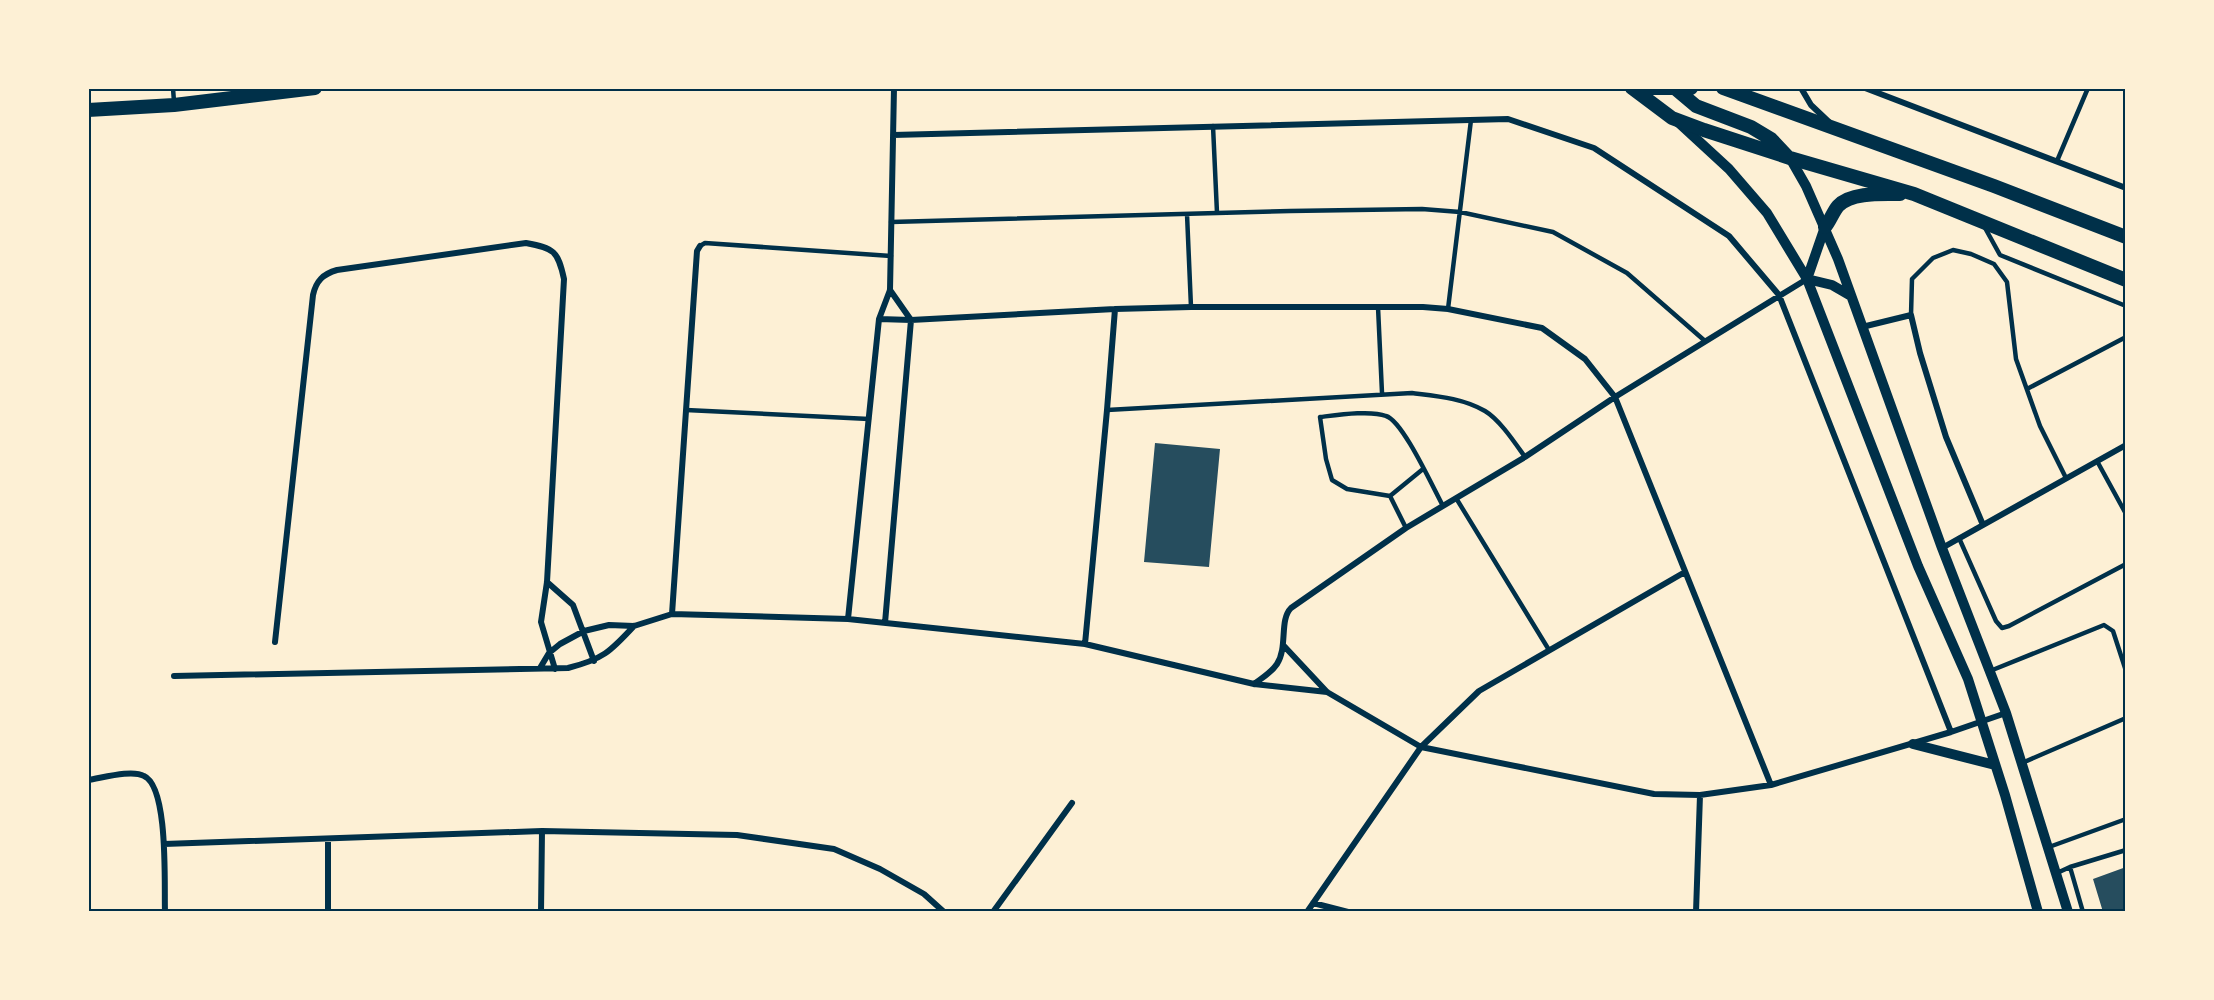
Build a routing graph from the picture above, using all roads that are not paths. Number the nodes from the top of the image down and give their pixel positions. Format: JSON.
{"nodes":[{"id":1,"x":173,"y":88,"type":"edge"},
{"id":2,"x":315,"y":88,"type":"edge"},
{"id":3,"x":894,"y":88,"type":"edge"},
{"id":4,"x":1632,"y":88,"type":"edge"},
{"id":5,"x":1649,"y":88,"type":"edge"},
{"id":6,"x":1723,"y":88,"type":"edge"},
{"id":7,"x":1801,"y":88,"type":"edge"},
{"id":8,"x":1865,"y":88,"type":"edge"},
{"id":9,"x":2088,"y":88,"type":"edge"},
{"id":10,"x":1684,"y":89,"type":"edge"},
{"id":11,"x":174,"y":105,"type":"junction"},
{"id":12,"x":88,"y":110,"type":"edge"},
{"id":13,"x":1672,"y":118,"type":"junction"},
{"id":14,"x":1471,"y":120,"type":"junction"},
{"id":15,"x":1213,"y":126,"type":"junction"},
{"id":16,"x":1836,"y":128,"type":"junction"},
{"id":17,"x":893,"y":135,"type":"junction"},
{"id":18,"x":1790,"y":158,"type":"junction"},
{"id":19,"x":2057,"y":161,"type":"junction"},
{"id":20,"x":2126,"y":188,"type":"edge"},
{"id":21,"x":1914,"y":194,"type":"junction"},
{"id":22,"x":1460,"y":212,"type":"junction"},
{"id":23,"x":1217,"y":213,"type":"junction"},
{"id":24,"x":1187,"y":214,"type":"junction"},
{"id":25,"x":1980,"y":220,"type":"junction"},
{"id":26,"x":891,"y":222,"type":"junction"},
{"id":27,"x":1825,"y":227,"type":"junction"},
{"id":28,"x":2126,"y":237,"type":"edge"},
{"id":29,"x":700,"y":246,"type":"joint"},
{"id":30,"x":891,"y":256,"type":"junction"},
{"id":31,"x":1807,"y":279,"type":"junction"},
{"id":32,"x":2126,"y":280,"type":"edge"},
{"id":33,"x":890,"y":290,"type":"junction"},
{"id":34,"x":1779,"y":296,"type":"junction"},
{"id":35,"x":1851,"y":296,"type":"junction"},
{"id":36,"x":2126,"y":306,"type":"edge"},
{"id":37,"x":1191,"y":307,"type":"junction"},
{"id":38,"x":1378,"y":307,"type":"junction"},
{"id":39,"x":1115,"y":309,"type":"junction"},
{"id":40,"x":1448,"y":309,"type":"junction"},
{"id":41,"x":1911,"y":315,"type":"junction"},
{"id":42,"x":879,"y":319,"type":"junction"},
{"id":43,"x":911,"y":320,"type":"junction"},
{"id":44,"x":1862,"y":328,"type":"junction"},
{"id":45,"x":2126,"y":337,"type":"edge"},
{"id":46,"x":1705,"y":341,"type":"junction"},
{"id":47,"x":2027,"y":389,"type":"junction"},
{"id":48,"x":1382,"y":393,"type":"junction"},
{"id":49,"x":1615,"y":397,"type":"junction"},
{"id":50,"x":686,"y":410,"type":"junction"},
{"id":51,"x":1107,"y":410,"type":"junction"},
{"id":52,"x":869,"y":419,"type":"junction"},
{"id":53,"x":2126,"y":445,"type":"edge"},
{"id":54,"x":1525,"y":457,"type":"junction"},
{"id":55,"x":2097,"y":461,"type":"junction"},
{"id":56,"x":1423,"y":469,"type":"junction"},
{"id":57,"x":2066,"y":478,"type":"junction"},
{"id":58,"x":1390,"y":496,"type":"junction"},
{"id":59,"x":1456,"y":498,"type":"junction"},
{"id":60,"x":1443,"y":506,"type":"junction"},
{"id":61,"x":2126,"y":514,"type":"edge"},
{"id":62,"x":1983,"y":525,"type":"junction"},
{"id":63,"x":1406,"y":528,"type":"junction"},
{"id":64,"x":1959,"y":537,"type":"junction"},
{"id":65,"x":1942,"y":548,"type":"junction"},
{"id":66,"x":2126,"y":564,"type":"edge"},
{"id":67,"x":1685,"y":572,"type":"junction"},
{"id":68,"x":547,"y":582,"type":"junction"},
{"id":69,"x":672,"y":614,"type":"junction"},
{"id":70,"x":848,"y":620,"type":"junction"},
{"id":71,"x":885,"y":623,"type":"junction"},
{"id":72,"x":634,"y":626,"type":"junction"},
{"id":73,"x":584,"y":631,"type":"junction"},
{"id":74,"x":275,"y":642,"type":"dead end"},
{"id":75,"x":1085,"y":645,"type":"junction"},
{"id":76,"x":1284,"y":646,"type":"junction"},
{"id":77,"x":1549,"y":650,"type":"junction"},
{"id":78,"x":549,"y":653,"type":"junction"},
{"id":79,"x":594,"y":661,"type":"junction"},
{"id":80,"x":540,"y":668,"type":"junction"},
{"id":81,"x":555,"y":669,"type":"junction"},
{"id":82,"x":1990,"y":671,"type":"junction"},
{"id":83,"x":2126,"y":671,"type":"edge"},
{"id":84,"x":174,"y":676,"type":"dead end"},
{"id":85,"x":1254,"y":684,"type":"junction"},
{"id":86,"x":1327,"y":692,"type":"junction"},
{"id":87,"x":2006,"y":713,"type":"junction"},
{"id":88,"x":2126,"y":718,"type":"edge"},
{"id":89,"x":1982,"y":722,"type":"junction"},
{"id":90,"x":1951,"y":732,"type":"junction"},
{"id":91,"x":1912,"y":744,"type":"junction"},
{"id":92,"x":1421,"y":747,"type":"junction"},
{"id":93,"x":2022,"y":764,"type":"junction"},
{"id":94,"x":1995,"y":765,"type":"junction"},
{"id":95,"x":88,"y":780,"type":"edge"},
{"id":96,"x":1771,"y":784,"type":"junction"},
{"id":97,"x":1700,"y":795,"type":"junction"},
{"id":98,"x":1072,"y":803,"type":"dead end"},
{"id":99,"x":2126,"y":819,"type":"edge"},
{"id":100,"x":542,"y":831,"type":"junction"},
{"id":101,"x":328,"y":839,"type":"junction"},
{"id":102,"x":164,"y":844,"type":"junction"},
{"id":103,"x":2049,"y":847,"type":"junction"},
{"id":104,"x":2126,"y":849,"type":"edge"},
{"id":105,"x":2070,"y":867,"type":"junction"},
{"id":106,"x":2056,"y":873,"type":"junction"},
{"id":107,"x":1314,"y":903,"type":"junction"},
{"id":108,"x":165,"y":912,"type":"edge"},
{"id":109,"x":328,"y":912,"type":"edge"},
{"id":110,"x":541,"y":912,"type":"edge"},
{"id":111,"x":944,"y":912,"type":"edge"},
{"id":112,"x":993,"y":912,"type":"edge"},
{"id":113,"x":1307,"y":912,"type":"edge"},
{"id":114,"x":1348,"y":912,"type":"edge"},
{"id":115,"x":1696,"y":912,"type":"edge"},
{"id":116,"x":2037,"y":912,"type":"edge"},
{"id":117,"x":2068,"y":912,"type":"edge"},
{"id":118,"x":2083,"y":912,"type":"edge"}],
"edges":[{"from":1,"to":11,"type":"lane"},
{"from":2,"to":11,"type":"main road"},
{"from":3,"to":17,"type":"street"},
{"from":4,"to":13,"type":"main road"},
{"from":5,"to":10,"type":"main road"},
{"from":6,"to":16,"type":"main road"},
{"from":7,"to":16,"type":"street"},
{"from":8,"to":19,"type":"street"},
{"from":9,"to":19,"type":"lane"},
{"from":10,"to":18,"type":"main road"},
{"from":11,"to":12,"type":"main road"},
{"from":13,"to":18,"type":"main road"},
{"from":13,"to":31,"type":"street"},
{"from":14,"to":15,"type":"street"},
{"from":14,"to":22,"type":"lane"},
{"from":14,"to":34,"type":"street"},
{"from":15,"to":17,"type":"street"},
{"from":15,"to":23,"type":"lane"},
{"from":16,"to":28,"type":"main road"},
{"from":17,"to":26,"type":"street"},
{"from":18,"to":21,"type":"main road"},
{"from":18,"to":27,"type":"street"},
{"from":19,"to":20,"type":"street"},
{"from":21,"to":25,"type":"main road"},
{"from":21,"to":27,"type":"main road"},
{"from":22,"to":23,"type":"lane"},
{"from":22,"to":40,"type":"lane"},
{"from":22,"to":46,"type":"lane"},
{"from":23,"to":24,"type":"lane"},
{"from":24,"to":26,"type":"lane"},
{"from":24,"to":37,"type":"lane"},
{"from":25,"to":32,"type":"main road"},
{"from":25,"to":36,"type":"lane"},
{"from":26,"to":30,"type":"street"},
{"from":27,"to":31,"type":"street"},
{"from":27,"to":35,"type":"street"},
{"from":29,"to":30,"type":"lane"},
{"from":29,"to":50,"type":"street"},
{"from":30,"to":33,"type":"street"},
{"from":31,"to":34,"type":"street"},
{"from":31,"to":35,"type":"street"},
{"from":31,"to":89,"type":"street"},
{"from":33,"to":42,"type":"street"},
{"from":33,"to":43,"type":"street"},
{"from":34,"to":46,"type":"street"},
{"from":34,"to":90,"type":"street"},
{"from":35,"to":44,"type":"street"},
{"from":37,"to":38,"type":"street"},
{"from":37,"to":39,"type":"street"},
{"from":38,"to":40,"type":"street"},
{"from":38,"to":48,"type":"lane"},
{"from":39,"to":43,"type":"street"},
{"from":39,"to":51,"type":"street"},
{"from":40,"to":49,"type":"street"},
{"from":41,"to":44,"type":"street"},
{"from":41,"to":47,"type":"lane"},
{"from":41,"to":62,"type":"street"},
{"from":42,"to":43,"type":"street"},
{"from":42,"to":52,"type":"street"},
{"from":43,"to":71,"type":"street"},
{"from":44,"to":65,"type":"street"},
{"from":45,"to":47,"type":"lane"},
{"from":46,"to":49,"type":"street"},
{"from":47,"to":57,"type":"lane"},
{"from":48,"to":51,"type":"lane"},
{"from":48,"to":54,"type":"lane"},
{"from":49,"to":54,"type":"street"},
{"from":49,"to":67,"type":"street"},
{"from":50,"to":52,"type":"lane"},
{"from":50,"to":69,"type":"street"},
{"from":51,"to":75,"type":"street"},
{"from":52,"to":70,"type":"street"},
{"from":53,"to":55,"type":"street"},
{"from":54,"to":59,"type":"street"},
{"from":55,"to":57,"type":"street"},
{"from":55,"to":61,"type":"lane"},
{"from":56,"to":58,"type":"lane"},
{"from":56,"to":58,"type":"lane"},
{"from":56,"to":60,"type":"lane"},
{"from":57,"to":62,"type":"street"},
{"from":58,"to":63,"type":"lane"},
{"from":59,"to":60,"type":"street"},
{"from":59,"to":77,"type":"lane"},
{"from":60,"to":63,"type":"street"},
{"from":62,"to":64,"type":"street"},
{"from":63,"to":76,"type":"street"},
{"from":64,"to":65,"type":"street"},
{"from":64,"to":66,"type":"lane"},
{"from":65,"to":82,"type":"street"},
{"from":67,"to":77,"type":"street"},
{"from":67,"to":96,"type":"street"},
{"from":68,"to":73,"type":"street"},
{"from":68,"to":74,"type":"street"},
{"from":68,"to":78,"type":"street"},
{"from":69,"to":70,"type":"street"},
{"from":69,"to":72,"type":"street"},
{"from":70,"to":71,"type":"street"},
{"from":71,"to":75,"type":"street"},
{"from":72,"to":73,"type":"street"},
{"from":72,"to":79,"type":"street"},
{"from":73,"to":78,"type":"street"},
{"from":73,"to":79,"type":"street"},
{"from":75,"to":85,"type":"street"},
{"from":76,"to":85,"type":"street"},
{"from":76,"to":86,"type":"street"},
{"from":77,"to":92,"type":"street"},
{"from":78,"to":80,"type":"street"},
{"from":78,"to":81,"type":"street"},
{"from":79,"to":81,"type":"street"},
{"from":80,"to":81,"type":"street"},
{"from":80,"to":84,"type":"street"},
{"from":82,"to":83,"type":"lane"},
{"from":82,"to":87,"type":"street"},
{"from":85,"to":86,"type":"street"},
{"from":86,"to":92,"type":"street"},
{"from":87,"to":89,"type":"street"},
{"from":87,"to":93,"type":"street"},
{"from":88,"to":93,"type":"lane"},
{"from":89,"to":90,"type":"street"},
{"from":89,"to":94,"type":"street"},
{"from":90,"to":91,"type":"street"},
{"from":91,"to":94,"type":"street"},
{"from":91,"to":96,"type":"street"},
{"from":92,"to":97,"type":"street"},
{"from":92,"to":107,"type":"street"},
{"from":93,"to":103,"type":"street"},
{"from":94,"to":116,"type":"street"},
{"from":95,"to":102,"type":"street"},
{"from":96,"to":97,"type":"street"},
{"from":97,"to":115,"type":"street"},
{"from":98,"to":112,"type":"street"},
{"from":99,"to":103,"type":"lane"},
{"from":100,"to":101,"type":"street"},
{"from":100,"to":110,"type":"street"},
{"from":100,"to":111,"type":"street"},
{"from":101,"to":102,"type":"street"},
{"from":101,"to":109,"type":"street"},
{"from":102,"to":108,"type":"street"},
{"from":103,"to":106,"type":"street"},
{"from":104,"to":105,"type":"lane"},
{"from":105,"to":106,"type":"lane"},
{"from":105,"to":118,"type":"lane"},
{"from":106,"to":117,"type":"street"},
{"from":107,"to":113,"type":"street"},
{"from":107,"to":114,"type":"street"}]}
